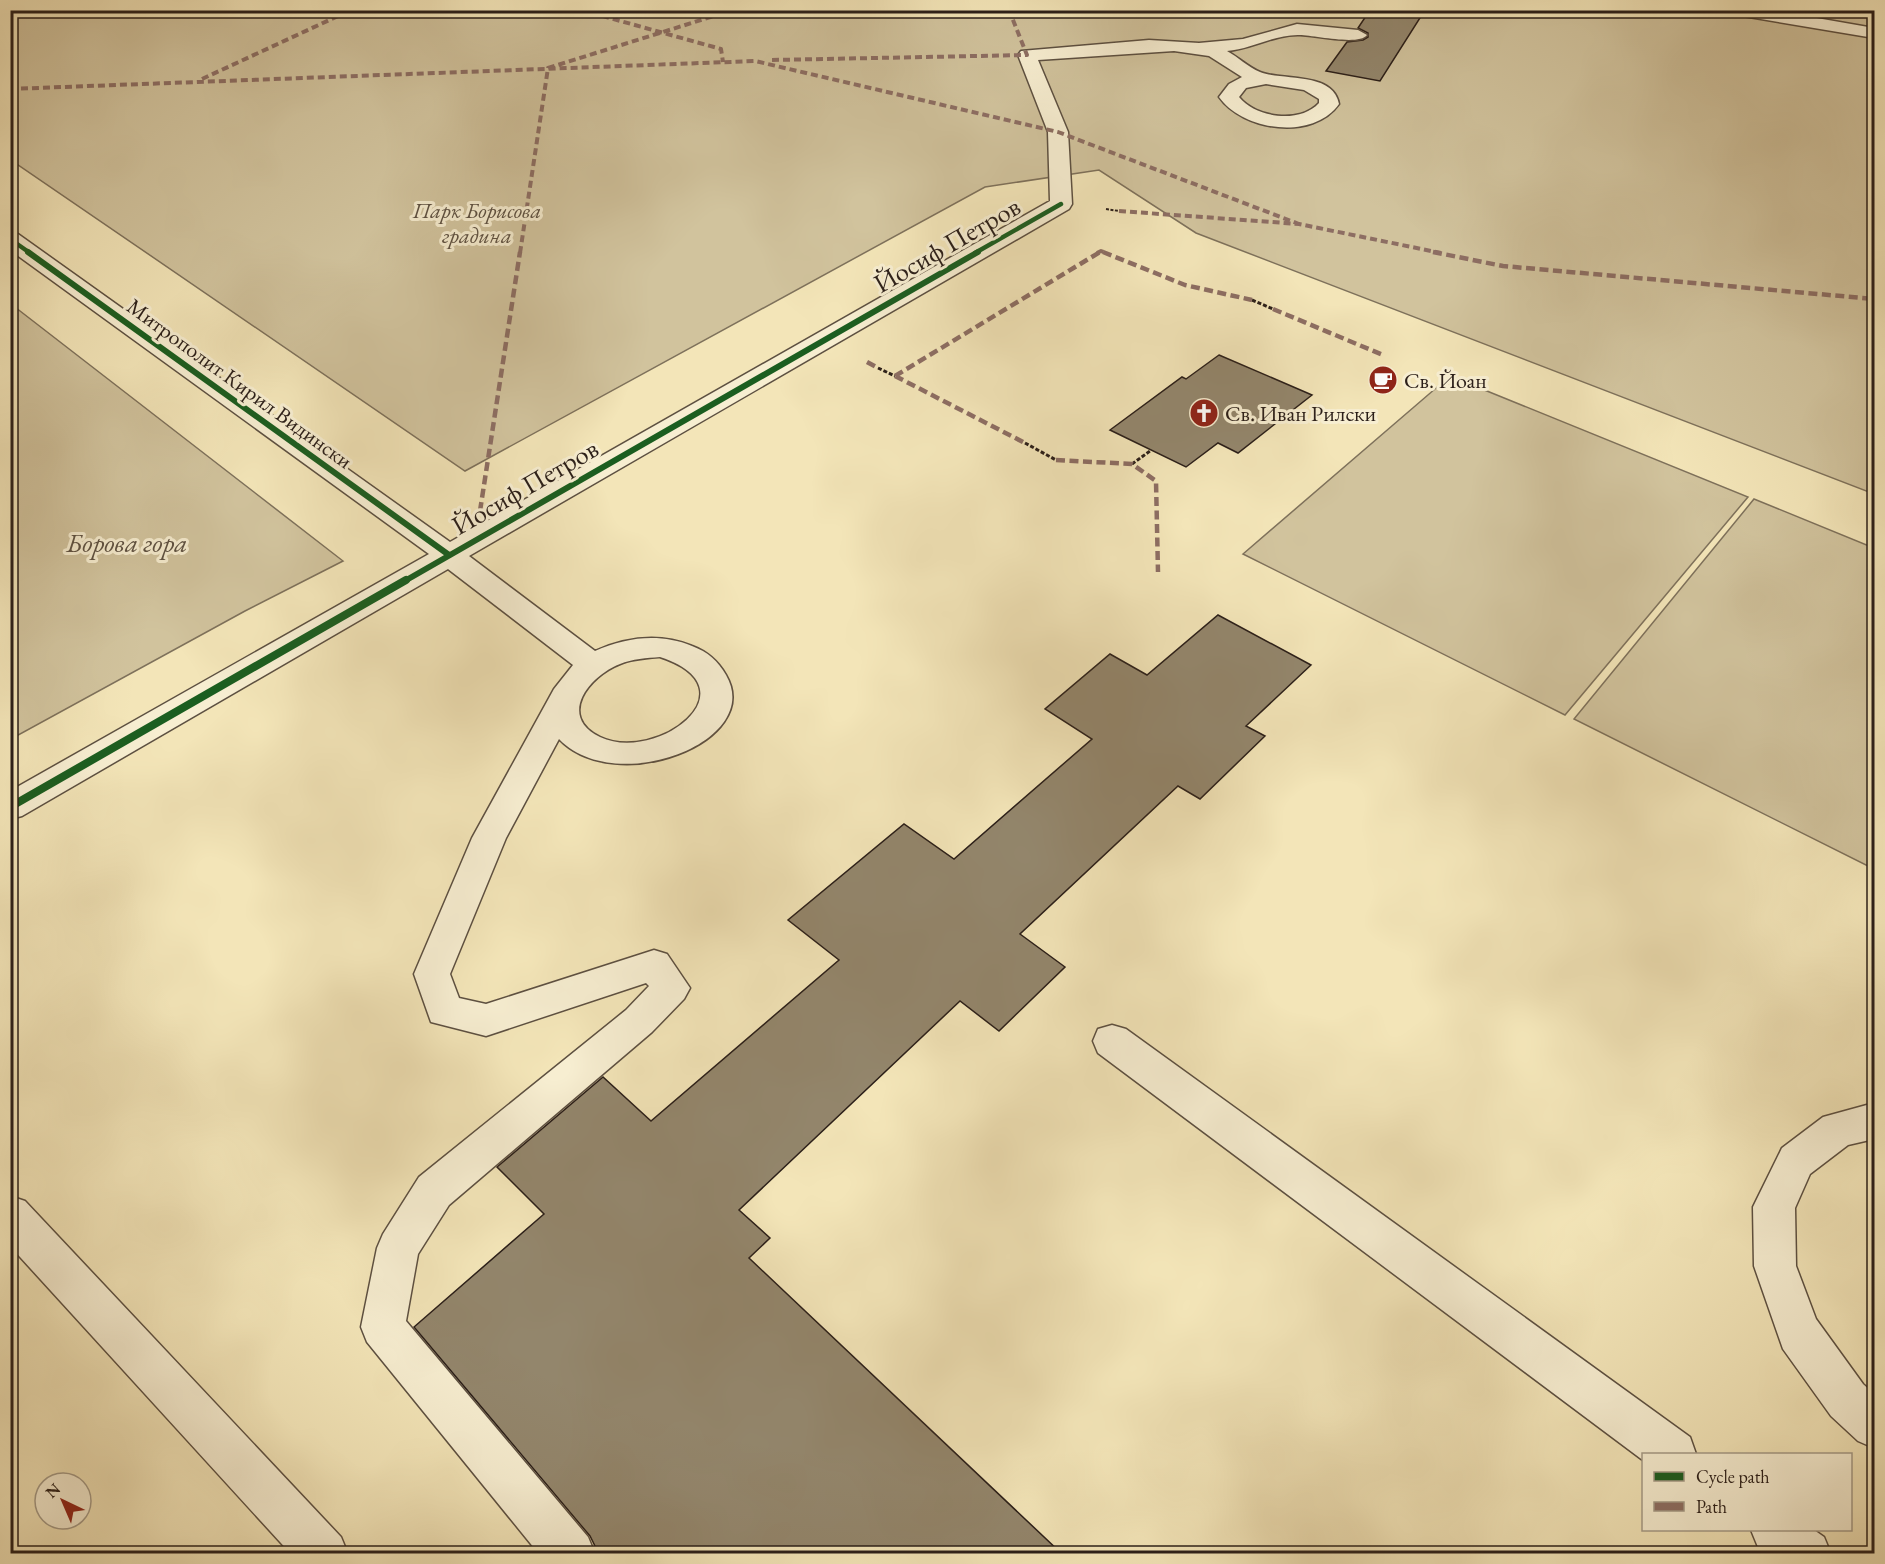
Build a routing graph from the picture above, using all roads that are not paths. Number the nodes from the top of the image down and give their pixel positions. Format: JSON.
{"nodes":[{"id":1,"x":1737,"y":10,"type":"edge"},
{"id":2,"x":1875,"y":33,"type":"edge"},
{"id":3,"x":1358,"y":35,"type":"dead end"},
{"id":4,"x":1191,"y":47,"type":"junction"},
{"id":5,"x":1258,"y":79,"type":"dead end"},
{"id":6,"x":10,"y":239,"type":"edge"},
{"id":7,"x":449,"y":555,"type":"junction"},
{"id":8,"x":592,"y":664,"type":"junction"},
{"id":9,"x":566,"y":697,"type":"junction"},
{"id":10,"x":10,"y":807,"type":"edge"},
{"id":11,"x":1112,"y":1041,"type":"dead end"},
{"id":12,"x":1875,"y":1121,"type":"edge"},
{"id":13,"x":10,"y":1215,"type":"edge"},
{"id":14,"x":1875,"y":1425,"type":"edge"},
{"id":15,"x":1670,"y":1453,"type":"edge"},
{"id":16,"x":1776,"y":1531,"type":"edge"},
{"id":17,"x":324,"y":1554,"type":"edge"},
{"id":18,"x":571,"y":1554,"type":"edge"},
{"id":19,"x":1807,"y":1554,"type":"edge"}],
"edges":[{"from":1,"to":2,"type":"street"},
{"from":3,"to":4,"type":"street"},
{"from":4,"to":5,"type":"street"},
{"from":4,"to":7,"type":"street","name":"Йосиф Петров"},
{"from":6,"to":7,"type":"street","name":"Митрополит Кирил Видински"},
{"from":7,"to":8,"type":"street","name":"Митрополит Кирил Видински"},
{"from":7,"to":10,"type":"street","name":"Йосиф Петров"},
{"from":8,"to":9,"type":"street"},
{"from":8,"to":9,"type":"street"},
{"from":9,"to":18,"type":"street"},
{"from":11,"to":15,"type":"street"},
{"from":12,"to":14,"type":"street"},
{"from":13,"to":17,"type":"street"},
{"from":16,"to":19,"type":"street"}]}
